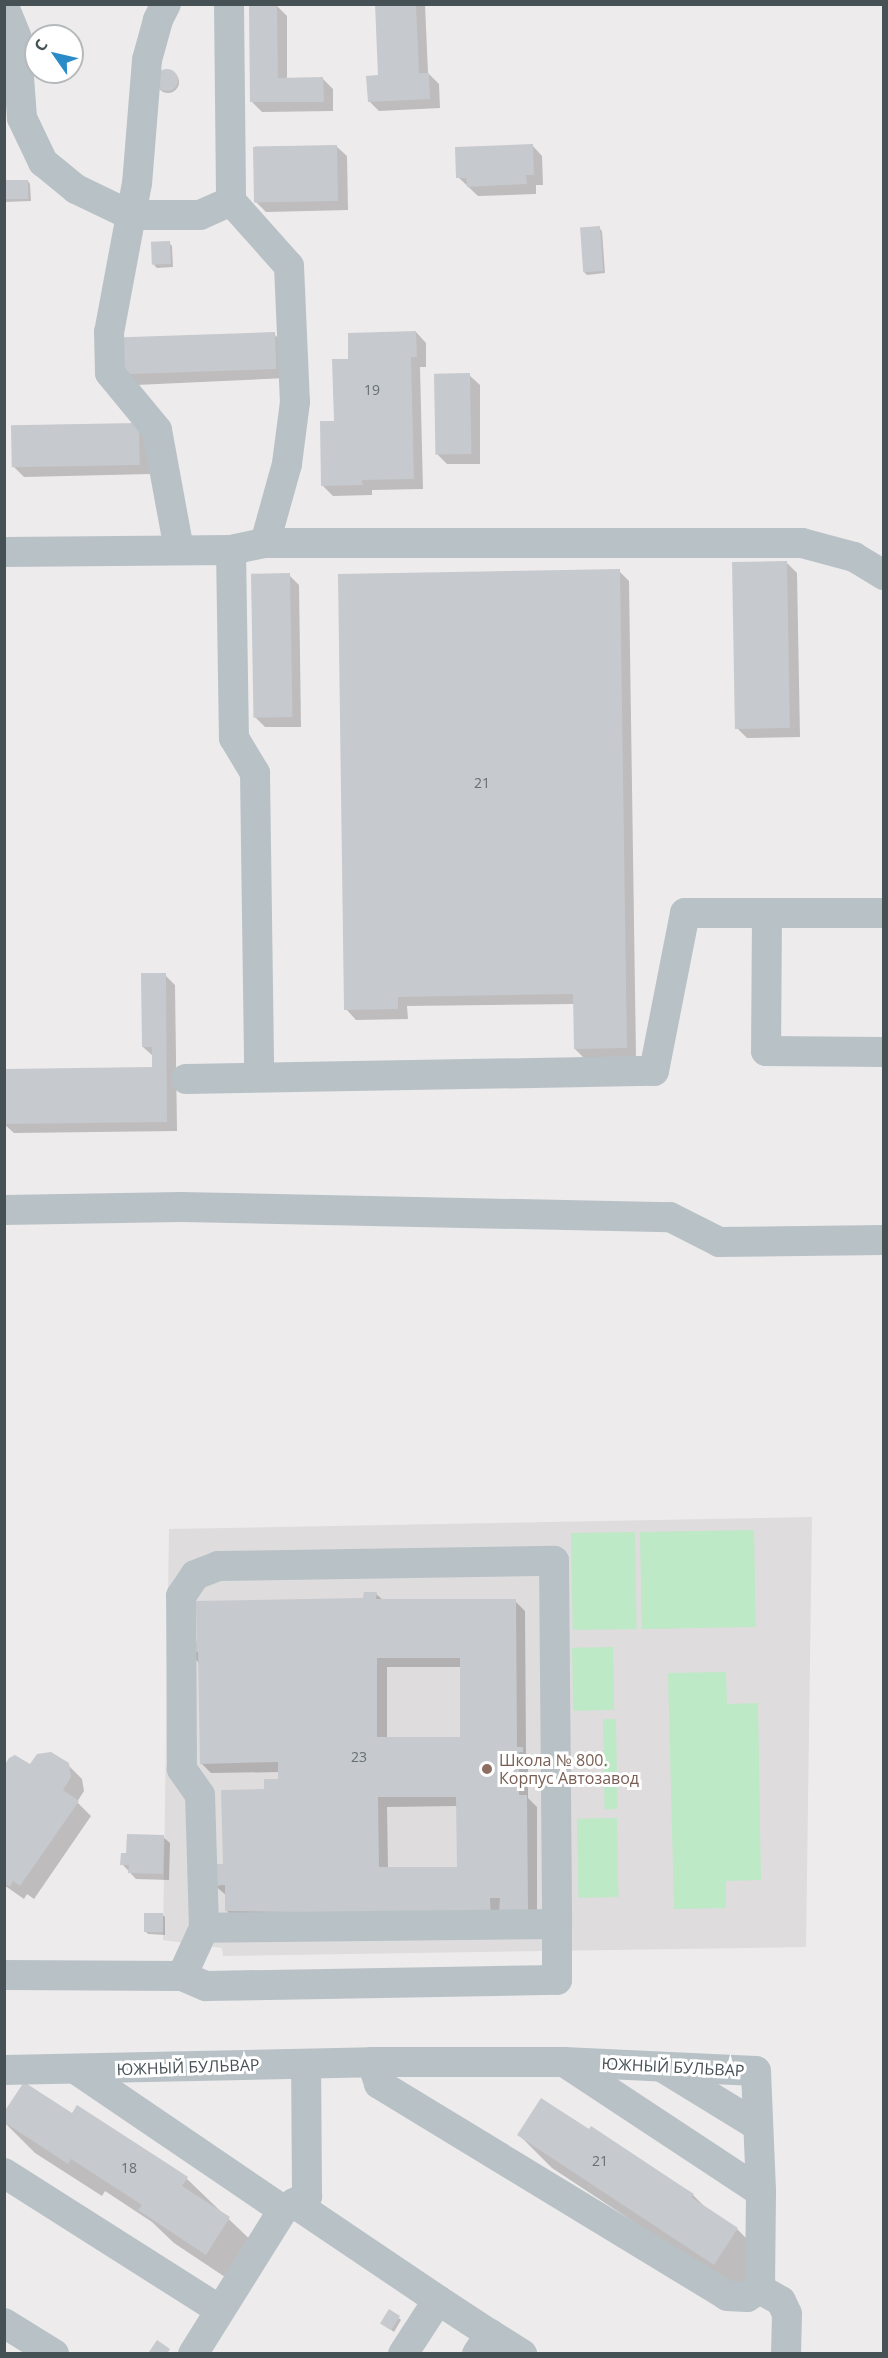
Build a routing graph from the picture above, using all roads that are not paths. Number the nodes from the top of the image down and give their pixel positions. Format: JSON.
{"nodes":[{"id":1,"x":166,"y":4,"type":"edge"},
{"id":2,"x":229,"y":4,"type":"edge"},
{"id":3,"x":4,"y":6,"type":"edge"},
{"id":4,"x":231,"y":201,"type":"junction"},
{"id":5,"x":130,"y":215,"type":"junction"},
{"id":6,"x":265,"y":543,"type":"junction"},
{"id":7,"x":178,"y":550,"type":"junction"},
{"id":8,"x":231,"y":550,"type":"junction"},
{"id":9,"x":4,"y":552,"type":"edge"},
{"id":10,"x":884,"y":575,"type":"edge"},
{"id":11,"x":767,"y":913,"type":"junction"},
{"id":12,"x":884,"y":913,"type":"edge"},
{"id":13,"x":884,"y":1052,"type":"edge"},
{"id":14,"x":259,"y":1077,"type":"junction"},
{"id":15,"x":186,"y":1078,"type":"dead end"},
{"id":16,"x":4,"y":1209,"type":"edge"},
{"id":17,"x":884,"y":1240,"type":"edge"},
{"id":18,"x":557,"y":1924,"type":"junction"},
{"id":19,"x":204,"y":1928,"type":"junction"},
{"id":20,"x":4,"y":1975,"type":"edge"},
{"id":21,"x":182,"y":1976,"type":"junction"},
{"id":22,"x":372,"y":2062,"type":"junction"},
{"id":23,"x":564,"y":2062,"type":"junction"},
{"id":24,"x":306,"y":2064,"type":"junction"},
{"id":25,"x":662,"y":2067,"type":"junction"},
{"id":26,"x":4,"y":2070,"type":"edge"},
{"id":27,"x":77,"y":2070,"type":"junction"},
{"id":28,"x":758,"y":2126,"type":"junction"},
{"id":29,"x":4,"y":2173,"type":"edge"},
{"id":30,"x":761,"y":2192,"type":"junction"},
{"id":31,"x":288,"y":2207,"type":"junction"},
{"id":32,"x":760,"y":2289,"type":"junction"},
{"id":33,"x":438,"y":2300,"type":"junction"},
{"id":34,"x":220,"y":2310,"type":"junction"},
{"id":35,"x":4,"y":2323,"type":"edge"},
{"id":36,"x":484,"y":2344,"type":"edge"},
{"id":37,"x":54,"y":2354,"type":"edge"},
{"id":38,"x":193,"y":2354,"type":"edge"},
{"id":39,"x":403,"y":2354,"type":"edge"},
{"id":40,"x":522,"y":2354,"type":"edge"},
{"id":41,"x":786,"y":2354,"type":"edge"}],
"edges":[{"from":1,"to":5,"type":"lane"},
{"from":2,"to":4,"type":"lane"},
{"from":3,"to":5,"type":"lane"},
{"from":4,"to":5,"type":"lane"},
{"from":4,"to":6,"type":"lane"},
{"from":5,"to":7,"type":"lane"},
{"from":6,"to":8,"type":"lane"},
{"from":6,"to":10,"type":"lane"},
{"from":7,"to":8,"type":"lane"},
{"from":7,"to":9,"type":"lane"},
{"from":8,"to":14,"type":"lane"},
{"from":11,"to":12,"type":"lane"},
{"from":11,"to":13,"type":"lane"},
{"from":11,"to":14,"type":"lane"},
{"from":14,"to":15,"type":"lane"},
{"from":16,"to":17,"type":"lane"},
{"from":18,"to":19,"type":"lane"},
{"from":18,"to":19,"type":"lane"},
{"from":18,"to":21,"type":"lane"},
{"from":19,"to":21,"type":"lane"},
{"from":20,"to":21,"type":"lane"},
{"from":22,"to":23,"type":"lane","name":"ЮЖНЫЙ БУЛЬВАР"},
{"from":22,"to":24,"type":"lane","name":"ЮЖНЫЙ БУЛЬВАР"},
{"from":22,"to":32,"type":"lane"},
{"from":23,"to":25,"type":"lane","name":"ЮЖНЫЙ БУЛЬВАР"},
{"from":23,"to":30,"type":"lane"},
{"from":24,"to":27,"type":"lane","name":"ЮЖНЫЙ БУЛЬВАР"},
{"from":24,"to":31,"type":"lane"},
{"from":25,"to":28,"type":"lane"},
{"from":25,"to":28,"type":"lane","name":"ЮЖНЫЙ БУЛЬВАР"},
{"from":26,"to":27,"type":"lane","name":"ЮЖНЫЙ БУЛЬВАР"},
{"from":27,"to":31,"type":"lane"},
{"from":28,"to":30,"type":"lane","name":"ЮЖНЫЙ БУЛЬВАР"},
{"from":29,"to":34,"type":"lane"},
{"from":30,"to":32,"type":"lane","name":"ЮЖНЫЙ БУЛЬВАР"},
{"from":31,"to":33,"type":"lane"},
{"from":31,"to":34,"type":"lane"},
{"from":32,"to":41,"type":"lane"},
{"from":33,"to":36,"type":"lane"},
{"from":33,"to":39,"type":"lane"},
{"from":34,"to":38,"type":"lane"},
{"from":35,"to":37,"type":"lane"},
{"from":36,"to":40,"type":"lane"}]}
